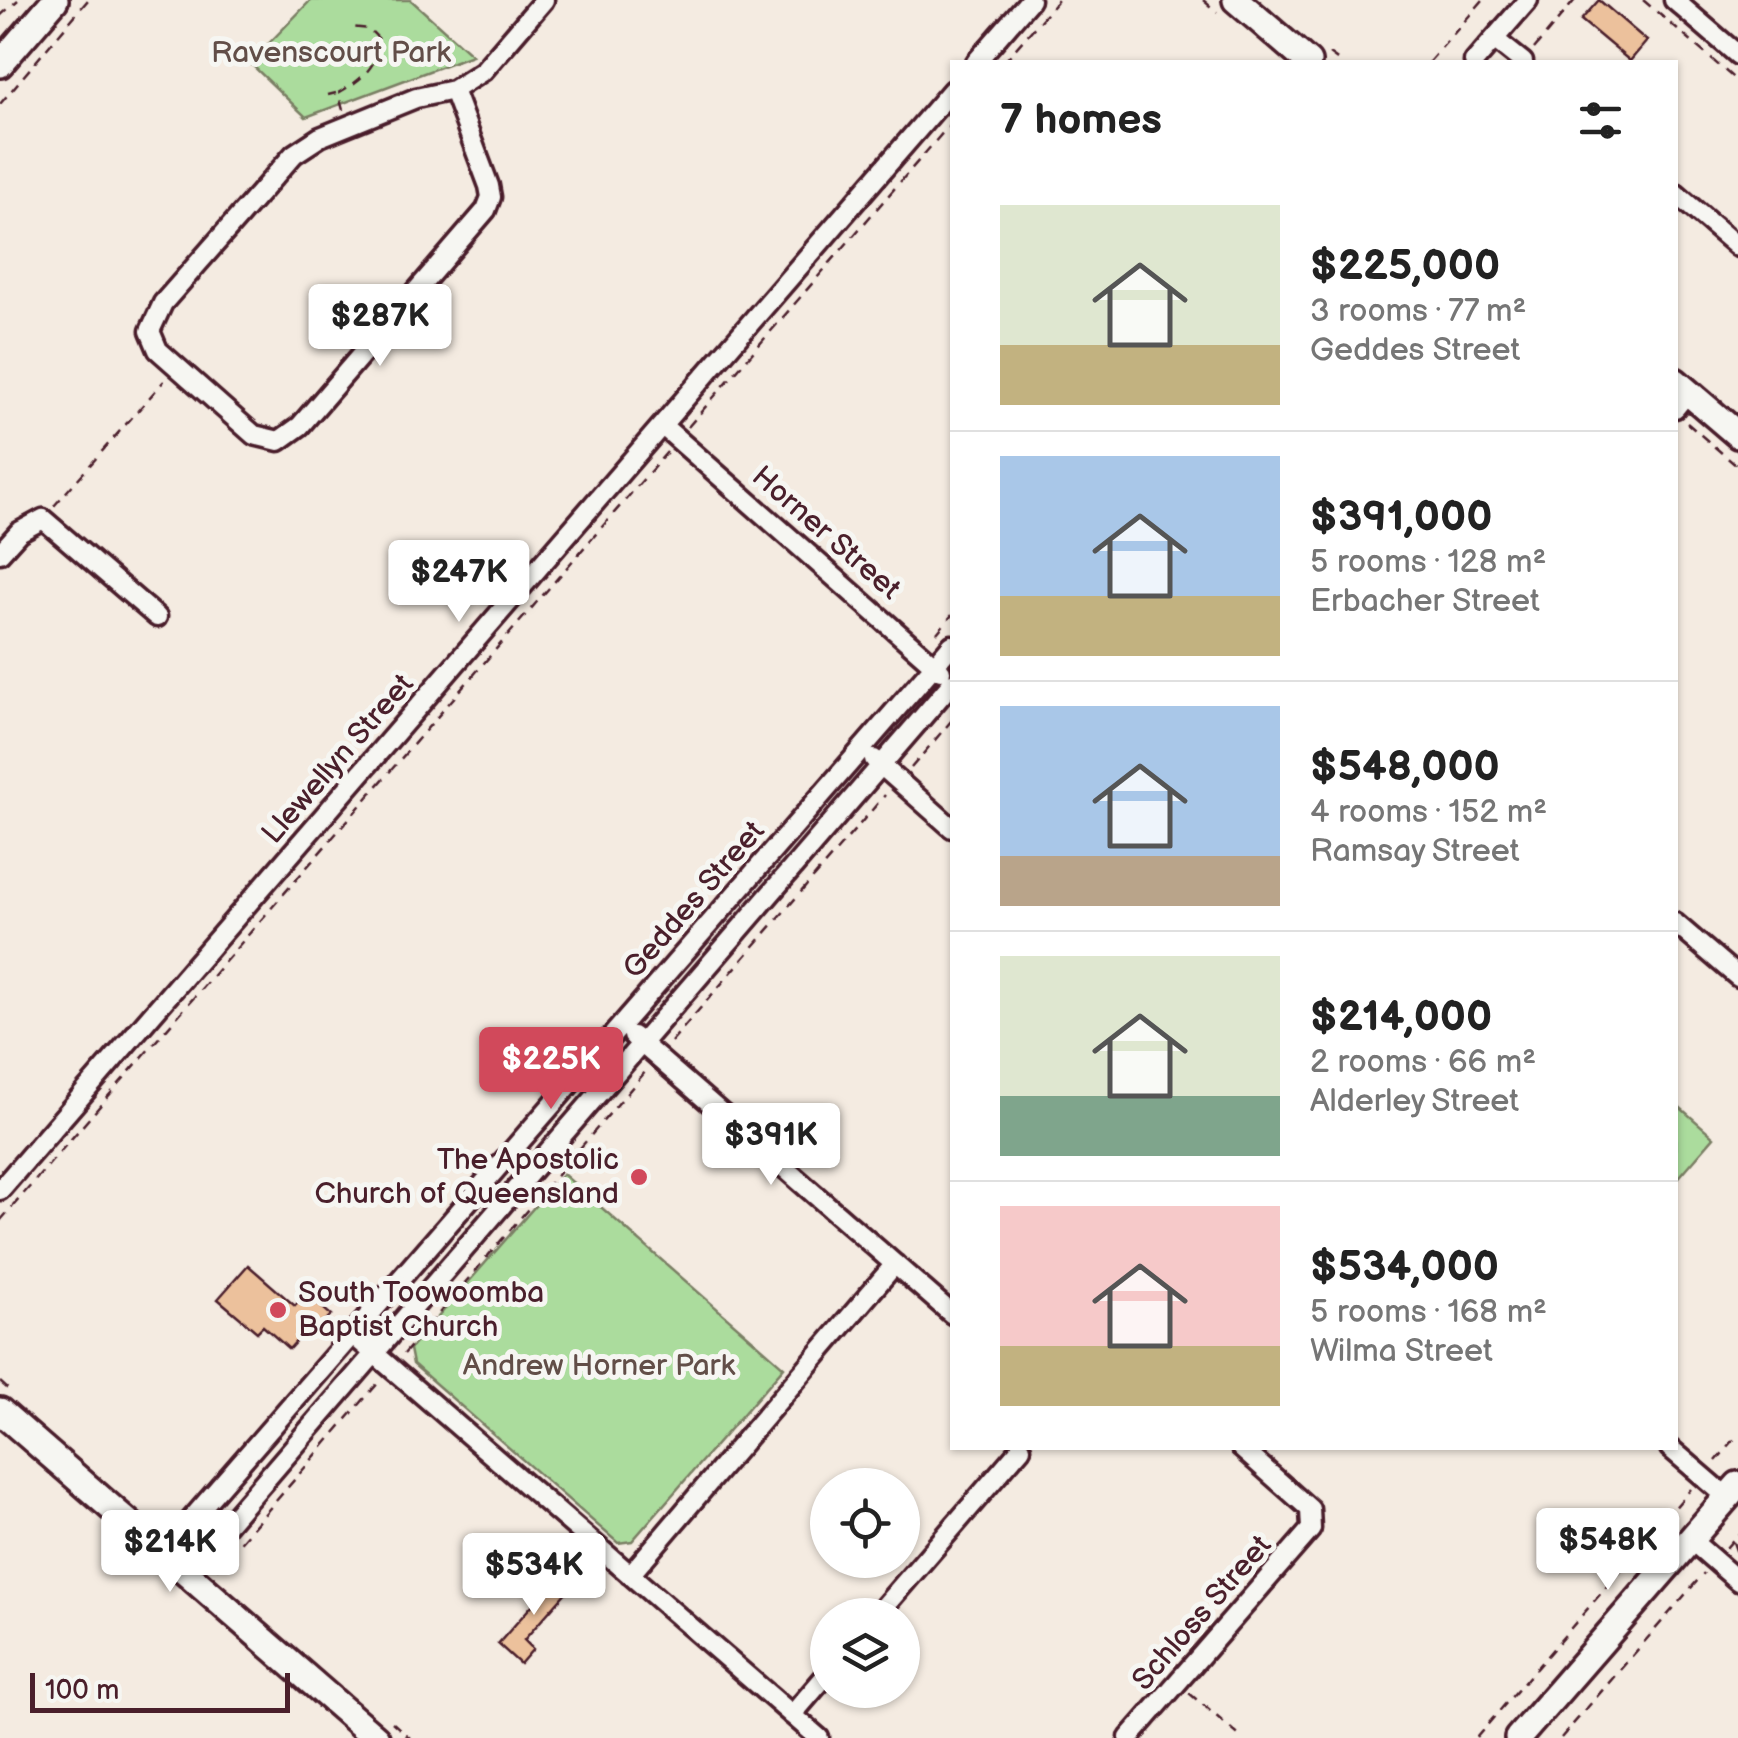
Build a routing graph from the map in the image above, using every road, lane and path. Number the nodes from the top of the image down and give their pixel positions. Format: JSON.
{"nodes":[{"id":1,"x":18,"y":0,"type":"edge"},
{"id":2,"x":55,"y":0,"type":"edge"},
{"id":3,"x":88,"y":0,"type":"edge"},
{"id":4,"x":544,"y":0,"type":"edge"},
{"id":5,"x":1030,"y":0,"type":"edge"},
{"id":6,"x":1058,"y":0,"type":"edge"},
{"id":7,"x":1236,"y":0,"type":"edge"},
{"id":8,"x":1483,"y":0,"type":"edge"},
{"id":9,"x":1528,"y":0,"type":"edge"},
{"id":10,"x":1575,"y":0,"type":"edge"},
{"id":11,"x":1643,"y":0,"type":"edge"},
{"id":12,"x":1674,"y":0,"type":"edge"},
{"id":13,"x":0,"y":16,"type":"edge"},
{"id":14,"x":352,"y":27,"type":"dead end"},
{"id":15,"x":1494,"y":39,"type":"junction"},
{"id":16,"x":1738,"y":55,"type":"edge"},
{"id":17,"x":978,"y":60,"type":"edge"},
{"id":18,"x":1006,"y":60,"type":"edge"},
{"id":19,"x":1306,"y":60,"type":"edge"},
{"id":20,"x":1431,"y":60,"type":"edge"},
{"id":21,"x":1476,"y":60,"type":"edge"},
{"id":22,"x":1520,"y":60,"type":"edge"},
{"id":23,"x":1524,"y":60,"type":"edge"},
{"id":24,"x":0,"y":64,"type":"edge"},
{"id":25,"x":1738,"y":82,"type":"edge"},
{"id":26,"x":453,"y":90,"type":"junction"},
{"id":27,"x":950,"y":92,"type":"edge"},
{"id":28,"x":338,"y":93,"type":"junction"},
{"id":29,"x":328,"y":95,"type":"dead end"},
{"id":30,"x":0,"y":104,"type":"edge"},
{"id":31,"x":950,"y":124,"type":"edge"},
{"id":32,"x":348,"y":125,"type":"junction"},
{"id":33,"x":1678,"y":196,"type":"edge"},
{"id":34,"x":1738,"y":247,"type":"edge"},
{"id":35,"x":176,"y":366,"type":"junction"},
{"id":36,"x":1679,"y":394,"type":"edge"},
{"id":37,"x":1688,"y":423,"type":"dead end"},
{"id":38,"x":671,"y":433,"type":"junction"},
{"id":39,"x":1738,"y":435,"type":"edge"},
{"id":40,"x":1738,"y":466,"type":"edge"},
{"id":41,"x":43,"y":519,"type":"junction"},
{"id":42,"x":0,"y":554,"type":"edge"},
{"id":43,"x":157,"y":617,"type":"dead end"},
{"id":44,"x":950,"y":647,"type":"edge"},
{"id":45,"x":934,"y":666,"type":"junction"},
{"id":46,"x":950,"y":681,"type":"edge"},
{"id":47,"x":950,"y":685,"type":"edge"},
{"id":48,"x":950,"y":722,"type":"edge"},
{"id":49,"x":862,"y":749,"type":"junction"},
{"id":50,"x":881,"y":766,"type":"junction"},
{"id":51,"x":899,"y":782,"type":"junction"},
{"id":52,"x":950,"y":826,"type":"edge"},
{"id":53,"x":1678,"y":926,"type":"edge"},
{"id":54,"x":1738,"y":977,"type":"edge"},
{"id":55,"x":622,"y":1026,"type":"junction"},
{"id":56,"x":641,"y":1043,"type":"junction"},
{"id":57,"x":658,"y":1057,"type":"junction"},
{"id":58,"x":0,"y":1190,"type":"edge"},
{"id":59,"x":0,"y":1221,"type":"edge"},
{"id":60,"x":895,"y":1264,"type":"junction"},
{"id":61,"x":950,"y":1312,"type":"edge"},
{"id":62,"x":353,"y":1334,"type":"junction"},
{"id":63,"x":375,"y":1353,"type":"junction"},
{"id":64,"x":392,"y":1368,"type":"junction"},
{"id":65,"x":0,"y":1411,"type":"edge"},
{"id":66,"x":1738,"y":1435,"type":"edge"},
{"id":67,"x":1019,"y":1450,"type":"edge"},
{"id":68,"x":1249,"y":1450,"type":"edge"},
{"id":69,"x":1672,"y":1450,"type":"edge"},
{"id":70,"x":1703,"y":1476,"type":"junction"},
{"id":71,"x":1732,"y":1491,"type":"edge"},
{"id":72,"x":1738,"y":1534,"type":"edge"},
{"id":73,"x":1691,"y":1540,"type":"junction"},
{"id":74,"x":1732,"y":1540,"type":"junction"},
{"id":75,"x":163,"y":1552,"type":"junction"},
{"id":76,"x":1738,"y":1556,"type":"edge"},
{"id":77,"x":1715,"y":1561,"type":"junction"},
{"id":78,"x":216,"y":1570,"type":"dead end"},
{"id":79,"x":186,"y":1572,"type":"junction"},
{"id":80,"x":630,"y":1575,"type":"junction"},
{"id":81,"x":1738,"y":1581,"type":"edge"},
{"id":82,"x":892,"y":1598,"type":"edge"},
{"id":83,"x":1176,"y":1682,"type":"junction"},
{"id":84,"x":810,"y":1694,"type":"edge"},
{"id":85,"x":792,"y":1715,"type":"junction"},
{"id":86,"x":376,"y":1738,"type":"edge"},
{"id":87,"x":818,"y":1738,"type":"edge"},
{"id":88,"x":1128,"y":1738,"type":"edge"},
{"id":89,"x":1242,"y":1738,"type":"edge"},
{"id":90,"x":1476,"y":1738,"type":"edge"},
{"id":91,"x":1518,"y":1738,"type":"edge"},
{"id":92,"x":1562,"y":1738,"type":"edge"}],
"edges":[{"from":1,"to":13,"type":"path"},
{"from":2,"to":24,"type":"street"},
{"from":3,"to":30,"type":"path"},
{"from":4,"to":26,"type":"street"},
{"from":5,"to":17,"type":"street"},
{"from":6,"to":18,"type":"path"},
{"from":7,"to":19,"type":"street"},
{"from":8,"to":20,"type":"path"},
{"from":9,"to":15,"type":"street"},
{"from":10,"to":23,"type":"path"},
{"from":11,"to":25,"type":"path"},
{"from":12,"to":16,"type":"street"},
{"from":14,"to":28,"type":"path"},
{"from":15,"to":21,"type":"street"},
{"from":15,"to":22,"type":"street"},
{"from":26,"to":32,"type":"street"},
{"from":26,"to":35,"type":"street"},
{"from":27,"to":38,"type":"street","name":"Llewellyn Street"},
{"from":28,"to":29,"type":"path"},
{"from":28,"to":32,"type":"path"},
{"from":31,"to":38,"type":"path"},
{"from":32,"to":35,"type":"street"},
{"from":33,"to":34,"type":"street"},
{"from":35,"to":41,"type":"path"},
{"from":36,"to":39,"type":"street"},
{"from":37,"to":40,"type":"path"},
{"from":38,"to":45,"type":"street","name":"Horner Street"},
{"from":38,"to":58,"type":"street","name":"Llewellyn Street"},
{"from":38,"to":59,"type":"path"},
{"from":41,"to":42,"type":"street"},
{"from":41,"to":43,"type":"street"},
{"from":44,"to":45,"type":"street","name":"Geddes Street"},
{"from":45,"to":46,"type":"street","name":"Horner Street"},
{"from":45,"to":49,"type":"street","name":"Geddes Street"},
{"from":47,"to":50,"type":"street","name":"Geddes Street"},
{"from":48,"to":51,"type":"path"},
{"from":49,"to":50,"type":"street"},
{"from":49,"to":55,"type":"street","name":"Geddes Street"},
{"from":50,"to":51,"type":"street"},
{"from":50,"to":56,"type":"street","name":"Geddes Street"},
{"from":51,"to":52,"type":"street"},
{"from":51,"to":57,"type":"path"},
{"from":53,"to":54,"type":"street"},
{"from":55,"to":56,"type":"street"},
{"from":55,"to":62,"type":"street","name":"Geddes Street"},
{"from":56,"to":57,"type":"street"},
{"from":56,"to":63,"type":"street","name":"Geddes Street"},
{"from":57,"to":60,"type":"street"},
{"from":57,"to":64,"type":"path"},
{"from":60,"to":61,"type":"street"},
{"from":60,"to":80,"type":"street"},
{"from":62,"to":63,"type":"street"},
{"from":62,"to":75,"type":"street","name":"Geddes Street"},
{"from":63,"to":64,"type":"street"},
{"from":63,"to":79,"type":"street","name":"Geddes Street"},
{"from":64,"to":78,"type":"path"},
{"from":64,"to":80,"type":"street"},
{"from":65,"to":75,"type":"street"},
{"from":66,"to":70,"type":"path"},
{"from":67,"to":82,"type":"street"},
{"from":68,"to":83,"type":"street","name":"Schloss Street"},
{"from":69,"to":70,"type":"street"},
{"from":70,"to":71,"type":"street"},
{"from":70,"to":90,"type":"path"},
{"from":71,"to":73,"type":"street"},
{"from":72,"to":74,"type":"path"},
{"from":73,"to":77,"type":"street"},
{"from":73,"to":91,"type":"street"},
{"from":74,"to":76,"type":"path"},
{"from":74,"to":77,"type":"path"},
{"from":75,"to":79,"type":"street"},
{"from":77,"to":81,"type":"street"},
{"from":77,"to":92,"type":"path"},
{"from":79,"to":86,"type":"street"},
{"from":80,"to":85,"type":"street"},
{"from":83,"to":88,"type":"street","name":"Schloss Street"},
{"from":83,"to":89,"type":"path"},
{"from":84,"to":85,"type":"street"},
{"from":85,"to":87,"type":"street"}]}
